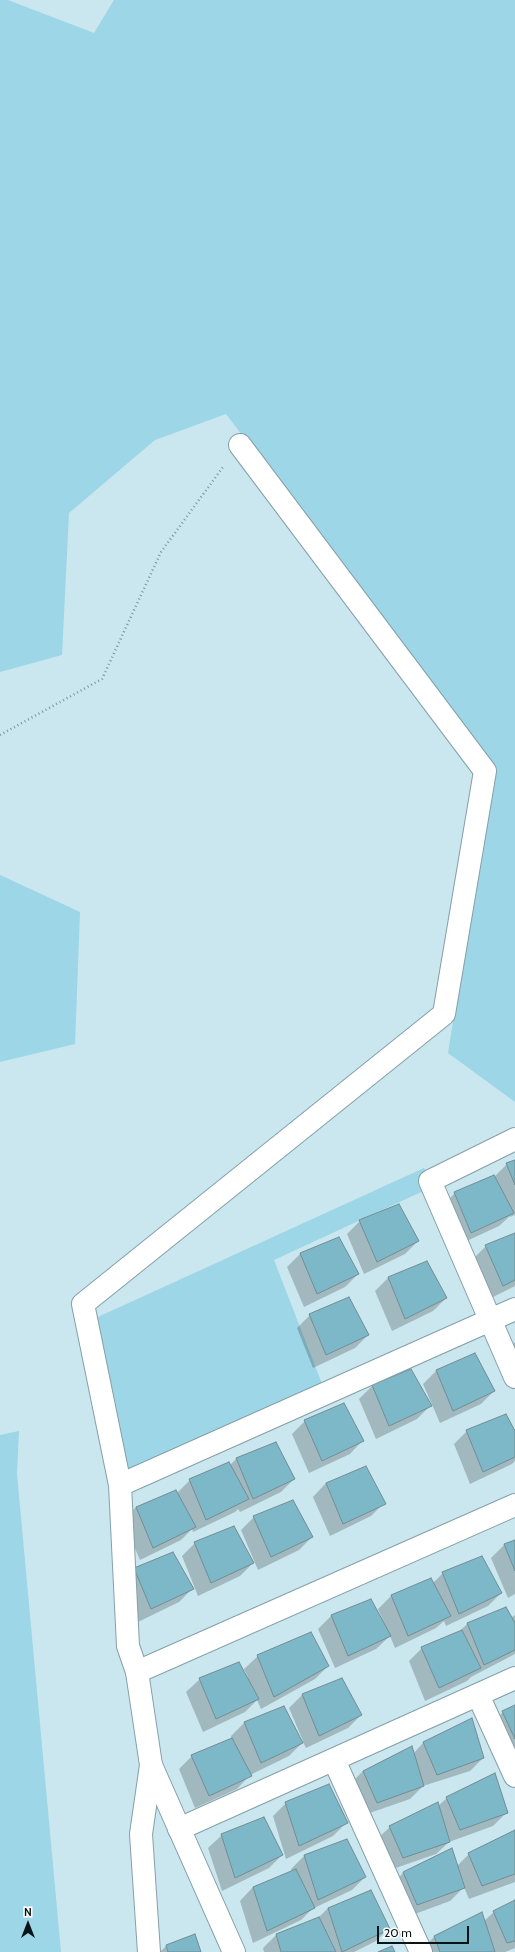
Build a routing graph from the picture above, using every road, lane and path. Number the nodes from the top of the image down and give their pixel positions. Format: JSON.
{"nodes":[{"id":1,"x":240,"y":445,"type":"joint"},
{"id":2,"x":0,"y":735,"type":"edge"},
{"id":3,"x":515,"y":1139,"type":"edge"},
{"id":4,"x":515,"y":1310,"type":"edge"},
{"id":5,"x":489,"y":1321,"type":"junction"},
{"id":6,"x":515,"y":1377,"type":"edge"},
{"id":7,"x":120,"y":1485,"type":"junction"},
{"id":8,"x":515,"y":1505,"type":"edge"},
{"id":9,"x":137,"y":1672,"type":"junction"},
{"id":10,"x":515,"y":1678,"type":"edge"},
{"id":11,"x":478,"y":1695,"type":"junction"},
{"id":12,"x":334,"y":1760,"type":"junction"},
{"id":13,"x":151,"y":1765,"type":"junction"},
{"id":14,"x":515,"y":1776,"type":"edge"},
{"id":15,"x":179,"y":1829,"type":"junction"},
{"id":16,"x":149,"y":1952,"type":"edge"},
{"id":17,"x":234,"y":1952,"type":"edge"},
{"id":18,"x":421,"y":1952,"type":"edge"}],
"edges":[{"from":1,"to":2,"type":"path"},
{"from":1,"to":7,"type":"street"},
{"from":3,"to":5,"type":"street"},
{"from":4,"to":5,"type":"street"},
{"from":5,"to":6,"type":"street"},
{"from":5,"to":7,"type":"street"},
{"from":7,"to":9,"type":"street"},
{"from":8,"to":9,"type":"street"},
{"from":9,"to":13,"type":"street"},
{"from":10,"to":11,"type":"street"},
{"from":11,"to":12,"type":"street"},
{"from":11,"to":14,"type":"street"},
{"from":12,"to":15,"type":"street"},
{"from":12,"to":18,"type":"street"},
{"from":13,"to":15,"type":"street"},
{"from":13,"to":16,"type":"street"},
{"from":15,"to":17,"type":"street"}]}
